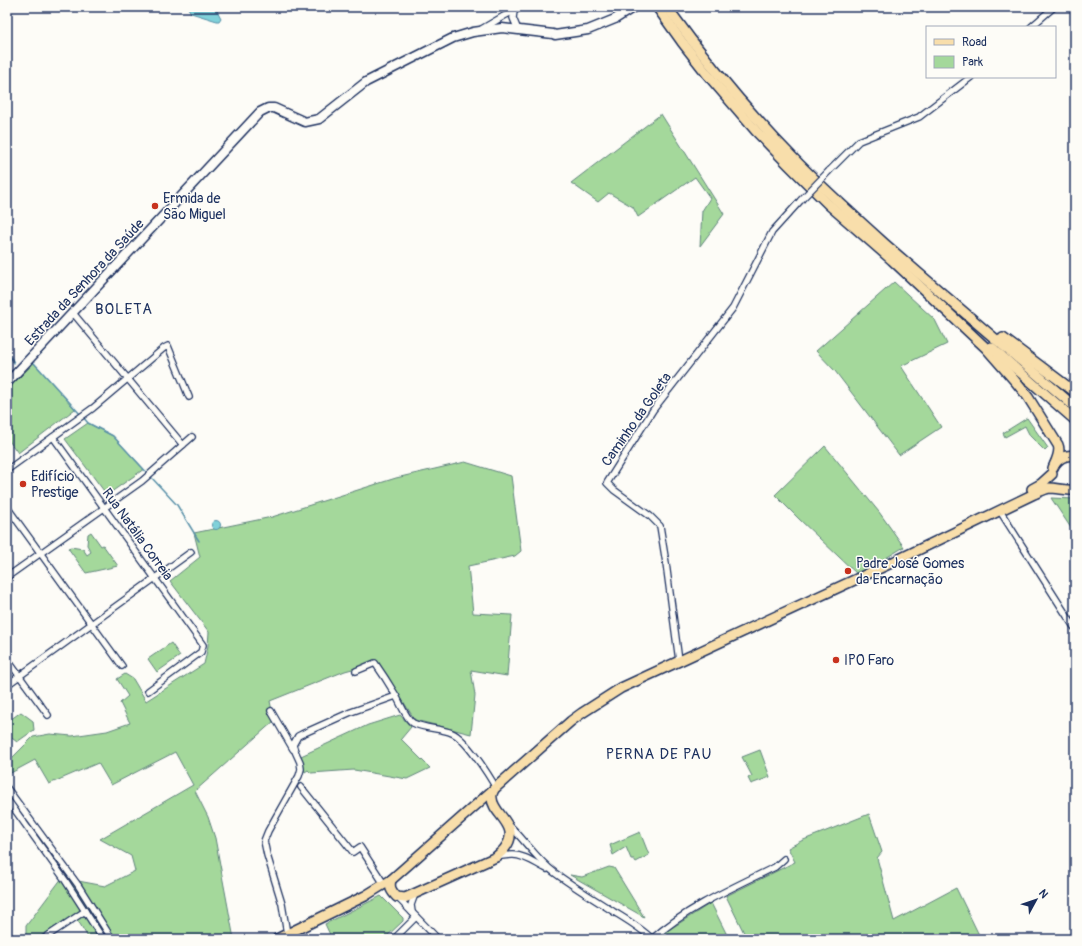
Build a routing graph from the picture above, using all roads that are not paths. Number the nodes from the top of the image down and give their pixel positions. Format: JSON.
{"nodes":[{"id":1,"x":521,"y":7,"type":"edge"},
{"id":2,"x":634,"y":7,"type":"edge"},
{"id":3,"x":657,"y":7,"type":"edge"},
{"id":4,"x":667,"y":7,"type":"edge"},
{"id":5,"x":1054,"y":7,"type":"edge"},
{"id":6,"x":514,"y":11,"type":"junction"},
{"id":7,"x":1032,"y":26,"type":"edge"},
{"id":8,"x":518,"y":30,"type":"junction"},
{"id":9,"x":477,"y":32,"type":"junction"},
{"id":10,"x":970,"y":78,"type":"edge"},
{"id":11,"x":885,"y":244,"type":"junction"},
{"id":12,"x":919,"y":285,"type":"junction"},
{"id":13,"x":73,"y":313,"type":"junction"},
{"id":14,"x":128,"y":378,"type":"junction"},
{"id":15,"x":7,"y":383,"type":"edge"},
{"id":16,"x":1075,"y":392,"type":"edge"},
{"id":17,"x":189,"y":397,"type":"dead end"},
{"id":18,"x":1075,"y":407,"type":"edge"},
{"id":19,"x":1075,"y":420,"type":"edge"},
{"id":20,"x":53,"y":437,"type":"junction"},
{"id":21,"x":192,"y":437,"type":"dead end"},
{"id":22,"x":183,"y":444,"type":"junction"},
{"id":23,"x":1075,"y":456,"type":"edge"},
{"id":24,"x":7,"y":470,"type":"edge"},
{"id":25,"x":1052,"y":471,"type":"junction"},
{"id":26,"x":1070,"y":491,"type":"edge"},
{"id":27,"x":7,"y":507,"type":"edge"},
{"id":28,"x":104,"y":508,"type":"junction"},
{"id":29,"x":1000,"y":511,"type":"junction"},
{"id":30,"x":918,"y":550,"type":"junction"},
{"id":31,"x":191,"y":552,"type":"dead end"},
{"id":32,"x":40,"y":553,"type":"junction"},
{"id":33,"x":7,"y":577,"type":"edge"},
{"id":34,"x":155,"y":578,"type":"junction"},
{"id":35,"x":91,"y":624,"type":"junction"},
{"id":36,"x":1075,"y":628,"type":"edge"},
{"id":37,"x":7,"y":659,"type":"edge"},
{"id":38,"x":679,"y":661,"type":"junction"},
{"id":39,"x":122,"y":666,"type":"dead end"},
{"id":40,"x":356,"y":671,"type":"dead end"},
{"id":41,"x":19,"y":676,"type":"junction"},
{"id":42,"x":7,"y":685,"type":"edge"},
{"id":43,"x":148,"y":691,"type":"dead end"},
{"id":44,"x":396,"y":696,"type":"junction"},
{"id":45,"x":271,"y":711,"type":"dead end"},
{"id":46,"x":48,"y":715,"type":"dead end"},
{"id":47,"x":295,"y":751,"type":"junction"},
{"id":48,"x":300,"y":787,"type":"dead end"},
{"id":49,"x":7,"y":788,"type":"edge"},
{"id":50,"x":495,"y":789,"type":"junction"},
{"id":51,"x":7,"y":799,"type":"edge"},
{"id":52,"x":480,"y":802,"type":"junction"},
{"id":53,"x":493,"y":804,"type":"junction"},
{"id":54,"x":507,"y":823,"type":"junction"},
{"id":55,"x":496,"y":857,"type":"junction"},
{"id":56,"x":784,"y":859,"type":"dead end"},
{"id":57,"x":554,"y":873,"type":"junction"},
{"id":58,"x":388,"y":882,"type":"junction"},
{"id":59,"x":376,"y":889,"type":"junction"},
{"id":60,"x":416,"y":894,"type":"junction"},
{"id":61,"x":396,"y":896,"type":"junction"},
{"id":62,"x":86,"y":911,"type":"junction"},
{"id":63,"x":415,"y":916,"type":"junction"},
{"id":64,"x":288,"y":934,"type":"junction"},
{"id":65,"x":43,"y":939,"type":"edge"},
{"id":66,"x":103,"y":939,"type":"edge"},
{"id":67,"x":112,"y":939,"type":"edge"},
{"id":68,"x":278,"y":939,"type":"edge"},
{"id":69,"x":394,"y":939,"type":"edge"},
{"id":70,"x":438,"y":939,"type":"edge"},
{"id":71,"x":652,"y":939,"type":"edge"}],
"edges":[{"from":1,"to":6,"type":"street"},
{"from":2,"to":8,"type":"street","name":"Estrada da Senhora da Saúde"},
{"from":3,"to":12,"type":"main road"},
{"from":4,"to":11,"type":"main road"},
{"from":5,"to":7,"type":"street"},
{"from":6,"to":8,"type":"street"},
{"from":6,"to":9,"type":"street"},
{"from":8,"to":9,"type":"street","name":"Estrada da Senhora da Saúde"},
{"from":9,"to":13,"type":"street","name":"Estrada da Senhora da Saúde"},
{"from":10,"to":38,"type":"street","name":"Caminho da Goleta","bridge":true},
{"from":11,"to":16,"type":"main road"},
{"from":11,"to":18,"type":"main road"},
{"from":12,"to":19,"type":"main road"},
{"from":12,"to":25,"type":"main road"},
{"from":13,"to":14,"type":"street"},
{"from":13,"to":15,"type":"street","name":"Estrada da Senhora da Saúde"},
{"from":14,"to":17,"type":"street"},
{"from":14,"to":20,"type":"street"},
{"from":14,"to":22,"type":"street"},
{"from":20,"to":24,"type":"street"},
{"from":20,"to":28,"type":"street","name":"Rua Natália Correia"},
{"from":21,"to":22,"type":"street"},
{"from":22,"to":28,"type":"street"},
{"from":23,"to":25,"type":"main road"},
{"from":25,"to":26,"type":"main road"},
{"from":25,"to":30,"type":"main road"},
{"from":26,"to":29,"type":"main road"},
{"from":27,"to":32,"type":"street"},
{"from":28,"to":32,"type":"street"},
{"from":28,"to":34,"type":"street","name":"Rua Natália Correia"},
{"from":29,"to":30,"type":"main road"},
{"from":29,"to":36,"type":"street"},
{"from":30,"to":38,"type":"main road"},
{"from":31,"to":34,"type":"street"},
{"from":32,"to":33,"type":"street"},
{"from":32,"to":35,"type":"street"},
{"from":34,"to":35,"type":"street"},
{"from":34,"to":43,"type":"street","name":"Rua Natália Correia"},
{"from":35,"to":39,"type":"street"},
{"from":35,"to":41,"type":"street"},
{"from":37,"to":41,"type":"street"},
{"from":38,"to":50,"type":"main road"},
{"from":40,"to":44,"type":"street"},
{"from":41,"to":42,"type":"street"},
{"from":41,"to":46,"type":"street"},
{"from":44,"to":47,"type":"street"},
{"from":44,"to":50,"type":"street"},
{"from":45,"to":47,"type":"street"},
{"from":47,"to":64,"type":"street"},
{"from":48,"to":58,"type":"street"},
{"from":49,"to":67,"type":"street"},
{"from":50,"to":52,"type":"main road"},
{"from":50,"to":53,"type":"main road"},
{"from":51,"to":62,"type":"street"},
{"from":52,"to":53,"type":"main road"},
{"from":52,"to":58,"type":"main road"},
{"from":53,"to":54,"type":"main road"},
{"from":54,"to":55,"type":"main road"},
{"from":54,"to":57,"type":"street"},
{"from":55,"to":57,"type":"street"},
{"from":55,"to":60,"type":"main road"},
{"from":56,"to":71,"type":"street"},
{"from":57,"to":71,"type":"street"},
{"from":58,"to":59,"type":"main road"},
{"from":58,"to":61,"type":"main road"},
{"from":59,"to":61,"type":"main road"},
{"from":59,"to":64,"type":"main road"},
{"from":60,"to":61,"type":"main road"},
{"from":60,"to":63,"type":"street"},
{"from":61,"to":63,"type":"street"},
{"from":62,"to":65,"type":"street"},
{"from":62,"to":66,"type":"street"},
{"from":63,"to":69,"type":"street"},
{"from":63,"to":70,"type":"street"},
{"from":64,"to":68,"type":"main road"}]}
